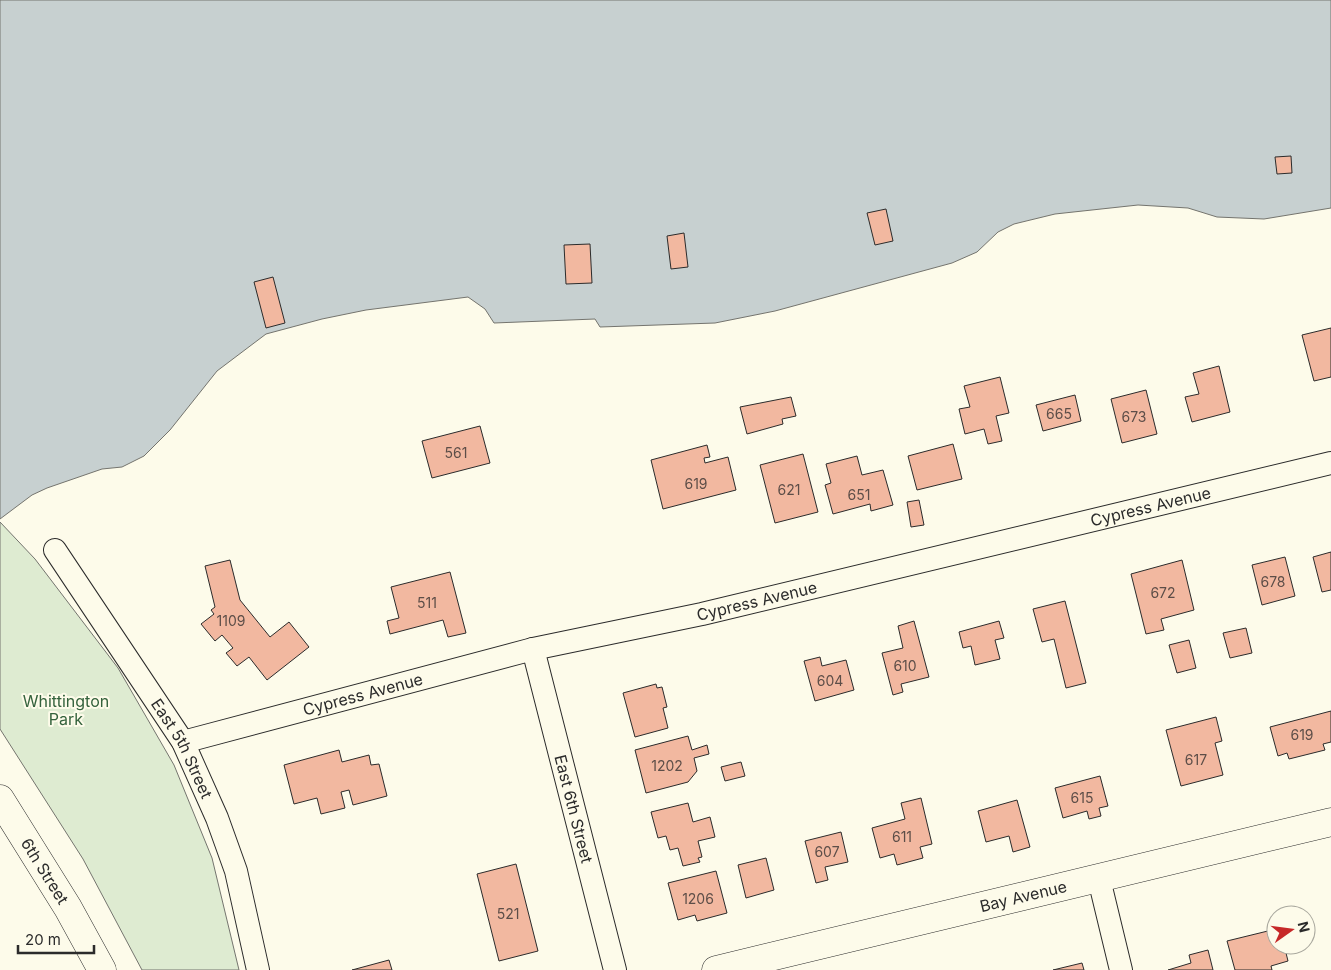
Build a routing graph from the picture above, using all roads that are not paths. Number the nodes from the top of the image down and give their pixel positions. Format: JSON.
{"nodes":[{"id":1,"x":1331,"y":463,"type":"edge"},
{"id":2,"x":55,"y":550,"type":"dead end"},
{"id":3,"x":533,"y":649,"type":"junction"},
{"id":4,"x":183,"y":742,"type":"junction"},
{"id":5,"x":0,"y":798,"type":"edge"},
{"id":6,"x":1331,"y":822,"type":"edge"},
{"id":7,"x":1099,"y":880,"type":"junction"},
{"id":8,"x":102,"y":970,"type":"edge"},
{"id":9,"x":258,"y":970,"type":"edge"},
{"id":10,"x":615,"y":970,"type":"edge"},
{"id":11,"x":716,"y":970,"type":"edge"},
{"id":12,"x":1121,"y":970,"type":"edge"}],
"edges":[{"from":1,"to":3,"type":"street","name":"Cypress Avenue"},
{"from":2,"to":4,"type":"street","name":"East 5th Street"},
{"from":3,"to":4,"type":"street","name":"Cypress Avenue"},
{"from":3,"to":10,"type":"street","name":"East 6th Street"},
{"from":4,"to":9,"type":"street","name":"East 5th Street"},
{"from":5,"to":8,"type":"street","name":"6th Street"},
{"from":6,"to":7,"type":"street","name":"Bay Avenue"},
{"from":7,"to":11,"type":"street","name":"Bay Avenue"},
{"from":7,"to":12,"type":"street"}]}
